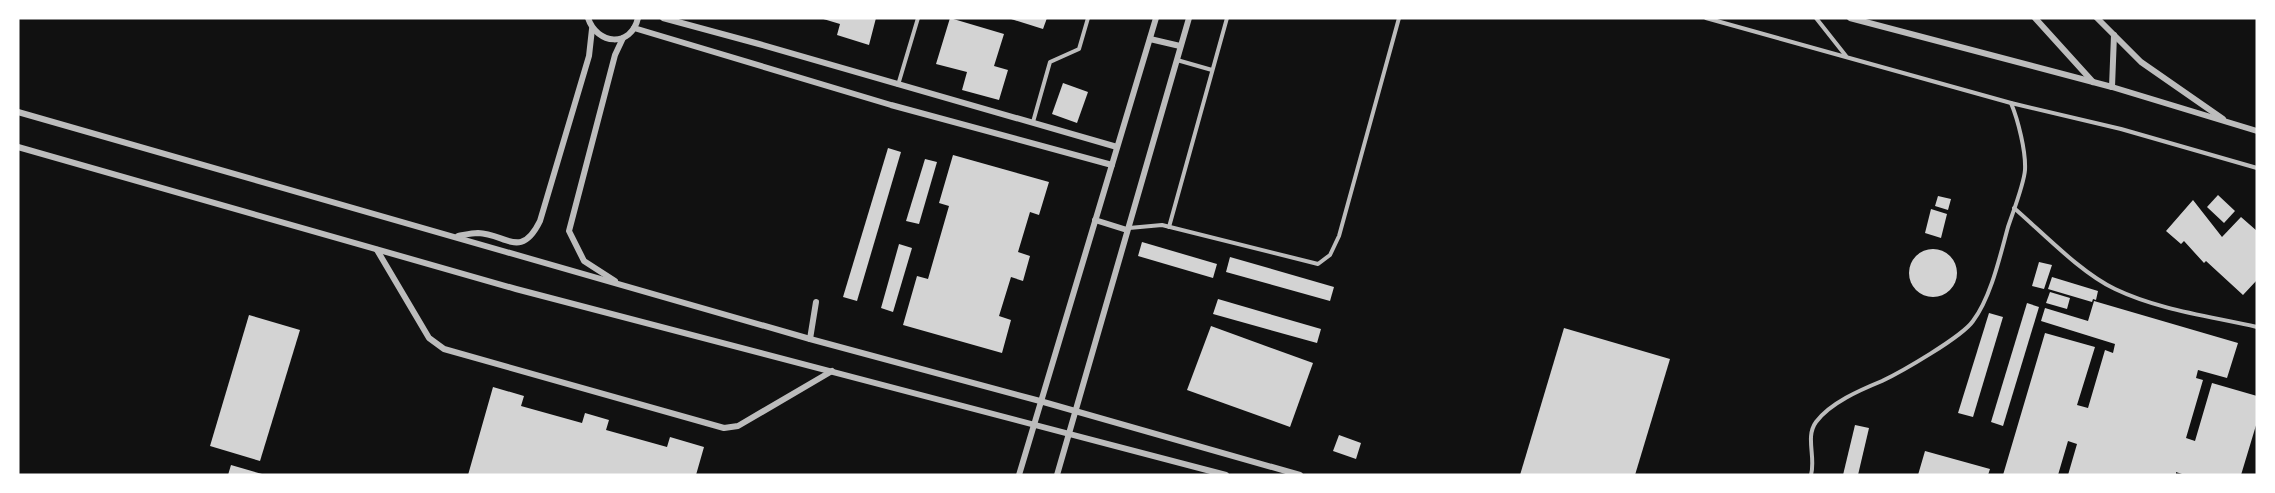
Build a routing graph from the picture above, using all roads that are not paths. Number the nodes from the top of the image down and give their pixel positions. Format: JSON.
{"nodes":[{"id":1,"x":587,"y":18,"type":"edge"},
{"id":2,"x":638,"y":18,"type":"edge"},
{"id":3,"x":663,"y":18,"type":"edge"},
{"id":4,"x":918,"y":18,"type":"edge"},
{"id":5,"x":1088,"y":18,"type":"edge"},
{"id":6,"x":1156,"y":18,"type":"edge"},
{"id":7,"x":1189,"y":18,"type":"edge"},
{"id":8,"x":1227,"y":18,"type":"edge"},
{"id":9,"x":1399,"y":18,"type":"edge"},
{"id":10,"x":1706,"y":18,"type":"edge"},
{"id":11,"x":1816,"y":18,"type":"edge"},
{"id":12,"x":1850,"y":18,"type":"edge"},
{"id":13,"x":2035,"y":18,"type":"edge"},
{"id":14,"x":2097,"y":18,"type":"edge"},
{"id":15,"x":634,"y":28,"type":"junction"},
{"id":16,"x":592,"y":29,"type":"junction"},
{"id":17,"x":2114,"y":35,"type":"junction"},
{"id":18,"x":622,"y":38,"type":"junction"},
{"id":19,"x":1150,"y":39,"type":"junction"},
{"id":20,"x":1180,"y":46,"type":"junction"},
{"id":21,"x":1846,"y":57,"type":"junction"},
{"id":22,"x":1176,"y":60,"type":"junction"},
{"id":23,"x":1212,"y":70,"type":"junction"},
{"id":24,"x":2094,"y":82,"type":"junction"},
{"id":25,"x":898,"y":85,"type":"junction"},
{"id":26,"x":2112,"y":87,"type":"junction"},
{"id":27,"x":2011,"y":103,"type":"junction"},
{"id":28,"x":18,"y":112,"type":"edge"},
{"id":29,"x":1033,"y":123,"type":"junction"},
{"id":30,"x":2228,"y":123,"type":"junction"},
{"id":31,"x":2257,"y":131,"type":"edge"},
{"id":32,"x":18,"y":147,"type":"edge"},
{"id":33,"x":1118,"y":147,"type":"junction"},
{"id":34,"x":1112,"y":165,"type":"junction"},
{"id":35,"x":2257,"y":168,"type":"edge"},
{"id":36,"x":2014,"y":208,"type":"junction"},
{"id":37,"x":1095,"y":220,"type":"junction"},
{"id":38,"x":1169,"y":226,"type":"junction"},
{"id":39,"x":1127,"y":229,"type":"junction"},
{"id":40,"x":454,"y":237,"type":"junction"},
{"id":41,"x":377,"y":249,"type":"junction"},
{"id":42,"x":621,"y":285,"type":"junction"},
{"id":43,"x":816,"y":302,"type":"dead end"},
{"id":44,"x":2257,"y":327,"type":"edge"},
{"id":45,"x":810,"y":339,"type":"junction"},
{"id":46,"x":832,"y":371,"type":"junction"},
{"id":47,"x":1040,"y":401,"type":"junction"},
{"id":48,"x":1077,"y":411,"type":"junction"},
{"id":49,"x":1034,"y":423,"type":"junction"},
{"id":50,"x":1069,"y":432,"type":"junction"},
{"id":51,"x":1019,"y":475,"type":"edge"},
{"id":52,"x":1057,"y":475,"type":"edge"},
{"id":53,"x":1226,"y":475,"type":"edge"},
{"id":54,"x":1300,"y":475,"type":"edge"},
{"id":55,"x":1811,"y":475,"type":"edge"}],
"edges":[{"from":1,"to":16,"type":"street"},
{"from":2,"to":15,"type":"street"},
{"from":3,"to":25,"type":"street"},
{"from":4,"to":25,"type":"lane"},
{"from":5,"to":29,"type":"lane"},
{"from":6,"to":19,"type":"street"},
{"from":7,"to":20,"type":"street"},
{"from":8,"to":23,"type":"lane"},
{"from":9,"to":38,"type":"lane"},
{"from":10,"to":21,"type":"lane"},
{"from":11,"to":21,"type":"lane"},
{"from":12,"to":24,"type":"street"},
{"from":13,"to":24,"type":"street"},
{"from":14,"to":17,"type":"street"},
{"from":15,"to":18,"type":"street"},
{"from":15,"to":34,"type":"street"},
{"from":16,"to":18,"type":"street"},
{"from":16,"to":40,"type":"street"},
{"from":17,"to":26,"type":"street"},
{"from":17,"to":30,"type":"street"},
{"from":18,"to":42,"type":"street"},
{"from":19,"to":20,"type":"street"},
{"from":19,"to":33,"type":"street"},
{"from":20,"to":22,"type":"street"},
{"from":21,"to":27,"type":"lane"},
{"from":22,"to":23,"type":"lane"},
{"from":22,"to":39,"type":"street"},
{"from":23,"to":38,"type":"lane"},
{"from":24,"to":26,"type":"street"},
{"from":25,"to":29,"type":"street"},
{"from":26,"to":30,"type":"street"},
{"from":27,"to":35,"type":"lane"},
{"from":27,"to":36,"type":"lane"},
{"from":28,"to":40,"type":"street"},
{"from":29,"to":33,"type":"street"},
{"from":30,"to":31,"type":"street"},
{"from":32,"to":41,"type":"street"},
{"from":33,"to":34,"type":"street"},
{"from":34,"to":37,"type":"street"},
{"from":36,"to":44,"type":"lane"},
{"from":36,"to":55,"type":"lane"},
{"from":37,"to":39,"type":"street"},
{"from":37,"to":47,"type":"street"},
{"from":38,"to":39,"type":"lane"},
{"from":39,"to":48,"type":"street"},
{"from":40,"to":42,"type":"street"},
{"from":41,"to":46,"type":"street"},
{"from":41,"to":46,"type":"street"},
{"from":42,"to":45,"type":"street"},
{"from":43,"to":45,"type":"street"},
{"from":45,"to":47,"type":"street"},
{"from":46,"to":49,"type":"street"},
{"from":47,"to":48,"type":"street"},
{"from":47,"to":49,"type":"street"},
{"from":48,"to":50,"type":"street"},
{"from":48,"to":54,"type":"street"},
{"from":49,"to":50,"type":"street"},
{"from":49,"to":51,"type":"street"},
{"from":50,"to":52,"type":"street"},
{"from":50,"to":53,"type":"street"}]}
